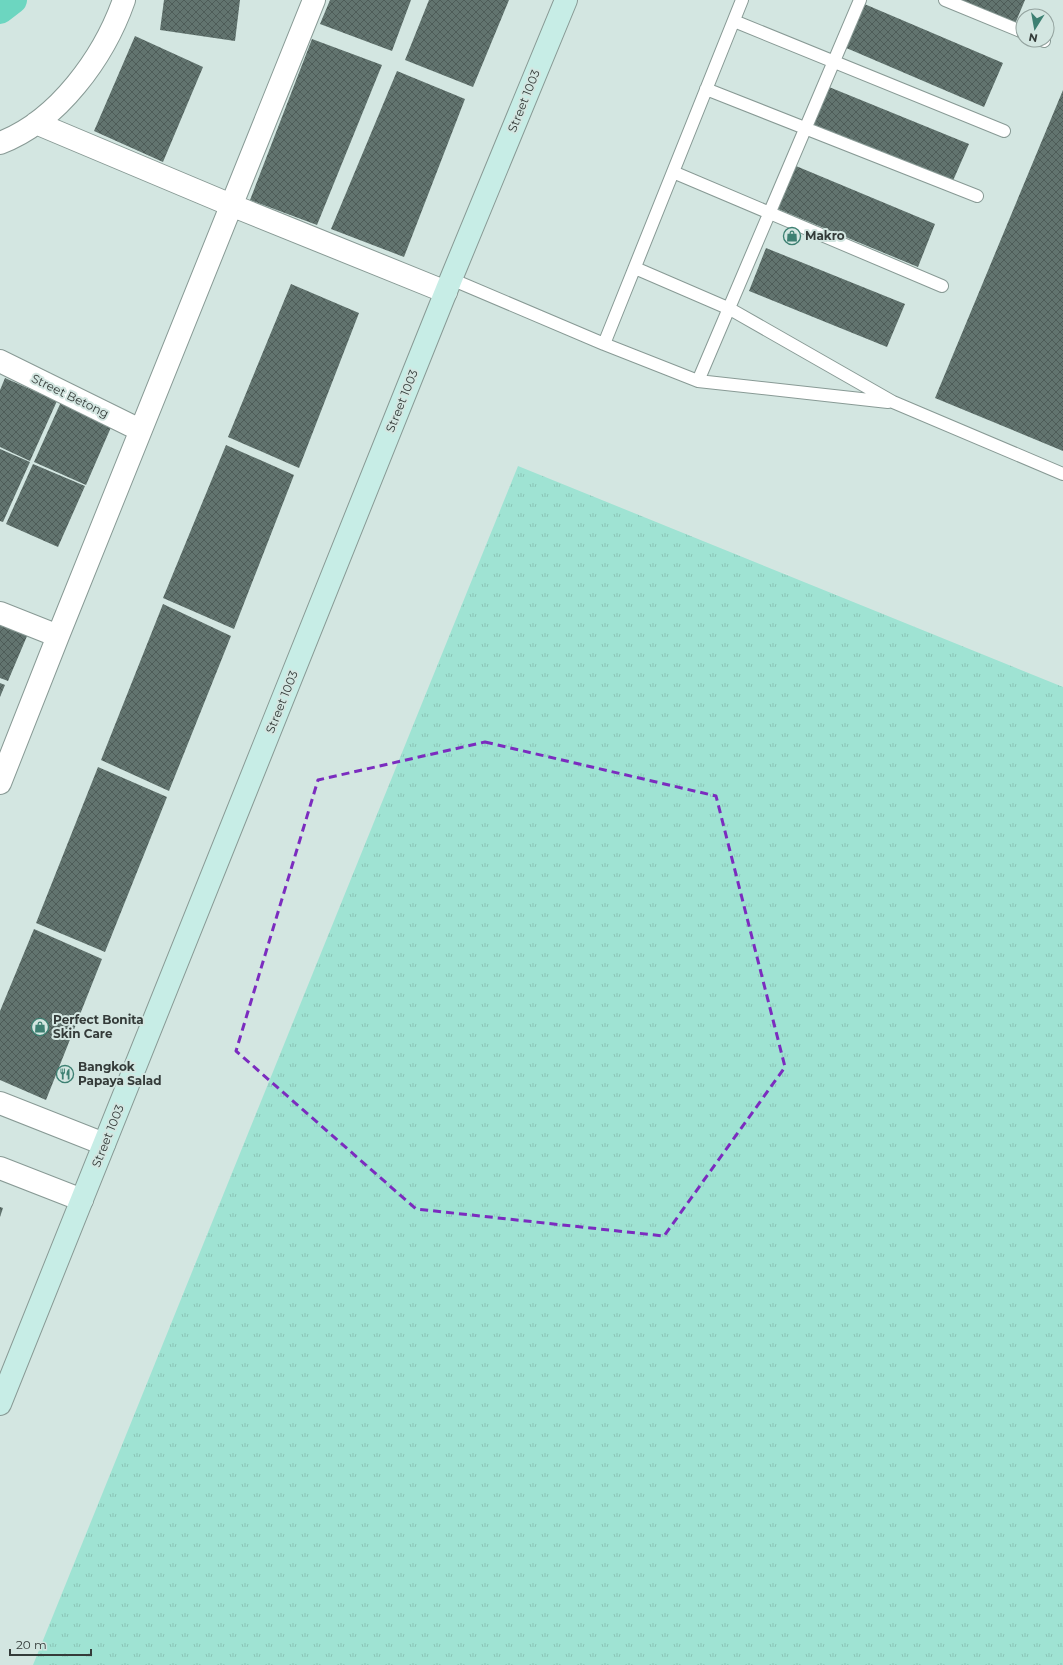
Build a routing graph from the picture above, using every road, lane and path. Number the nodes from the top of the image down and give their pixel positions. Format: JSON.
{"nodes":[{"id":1,"x":124,"y":0,"type":"edge"},
{"id":2,"x":314,"y":0,"type":"edge"},
{"id":3,"x":566,"y":0,"type":"edge"},
{"id":4,"x":742,"y":0,"type":"edge"},
{"id":5,"x":860,"y":0,"type":"edge"},
{"id":6,"x":945,"y":0,"type":"edge"},
{"id":7,"x":734,"y":21,"type":"junction"},
{"id":8,"x":1015,"y":29,"type":"edge"},
{"id":9,"x":834,"y":61,"type":"junction"},
{"id":10,"x":706,"y":89,"type":"junction"},
{"id":11,"x":36,"y":123,"type":"junction"},
{"id":12,"x":805,"y":128,"type":"junction"},
{"id":13,"x":1004,"y":131,"type":"dead end"},
{"id":14,"x":0,"y":143,"type":"edge"},
{"id":15,"x":673,"y":172,"type":"junction"},
{"id":16,"x":977,"y":196,"type":"dead end"},
{"id":17,"x":230,"y":205,"type":"junction"},
{"id":18,"x":771,"y":213,"type":"junction"},
{"id":19,"x":634,"y":268,"type":"junction"},
{"id":20,"x":449,"y":286,"type":"junction"},
{"id":21,"x":942,"y":286,"type":"dead end"},
{"id":22,"x":730,"y":309,"type":"junction"},
{"id":23,"x":604,"y":344,"type":"junction"},
{"id":24,"x":0,"y":361,"type":"edge"},
{"id":25,"x":698,"y":381,"type":"junction"},
{"id":26,"x":893,"y":402,"type":"junction"},
{"id":27,"x":140,"y":430,"type":"junction"},
{"id":28,"x":1063,"y":474,"type":"edge"},
{"id":29,"x":0,"y":613,"type":"edge"},
{"id":30,"x":58,"y":636,"type":"junction"},
{"id":31,"x":0,"y":783,"type":"edge"},
{"id":32,"x":0,"y":1103,"type":"edge"},
{"id":33,"x":104,"y":1144,"type":"junction"},
{"id":34,"x":0,"y":1168,"type":"edge"},
{"id":35,"x":82,"y":1200,"type":"junction"},
{"id":36,"x":0,"y":1404,"type":"edge"}],
"edges":[{"from":1,"to":11,"type":"street"},
{"from":2,"to":17,"type":"street"},
{"from":3,"to":20,"type":"main road","name":"Street 1003"},
{"from":4,"to":7,"type":"lane"},
{"from":5,"to":9,"type":"lane"},
{"from":6,"to":8,"type":"lane"},
{"from":7,"to":9,"type":"lane"},
{"from":7,"to":10,"type":"lane"},
{"from":9,"to":12,"type":"lane"},
{"from":9,"to":13,"type":"lane"},
{"from":10,"to":12,"type":"lane"},
{"from":10,"to":15,"type":"lane"},
{"from":11,"to":14,"type":"street"},
{"from":11,"to":17,"type":"street"},
{"from":12,"to":16,"type":"lane"},
{"from":12,"to":18,"type":"lane"},
{"from":15,"to":18,"type":"lane"},
{"from":15,"to":19,"type":"lane"},
{"from":17,"to":20,"type":"street"},
{"from":17,"to":27,"type":"street"},
{"from":18,"to":21,"type":"lane"},
{"from":18,"to":22,"type":"lane"},
{"from":19,"to":22,"type":"lane"},
{"from":19,"to":23,"type":"lane"},
{"from":20,"to":23,"type":"lane"},
{"from":20,"to":33,"type":"main road","name":"Street 1003"},
{"from":22,"to":25,"type":"lane"},
{"from":22,"to":26,"type":"lane"},
{"from":23,"to":25,"type":"lane"},
{"from":24,"to":27,"type":"street","name":"Street Betong"},
{"from":25,"to":26,"type":"lane"},
{"from":26,"to":28,"type":"lane"},
{"from":27,"to":30,"type":"street"},
{"from":29,"to":30,"type":"street"},
{"from":30,"to":31,"type":"street"},
{"from":32,"to":33,"type":"street"},
{"from":33,"to":35,"type":"main road","name":"Street 1003"},
{"from":34,"to":35,"type":"street"},
{"from":35,"to":36,"type":"main road","name":"Street 1003"}]}
